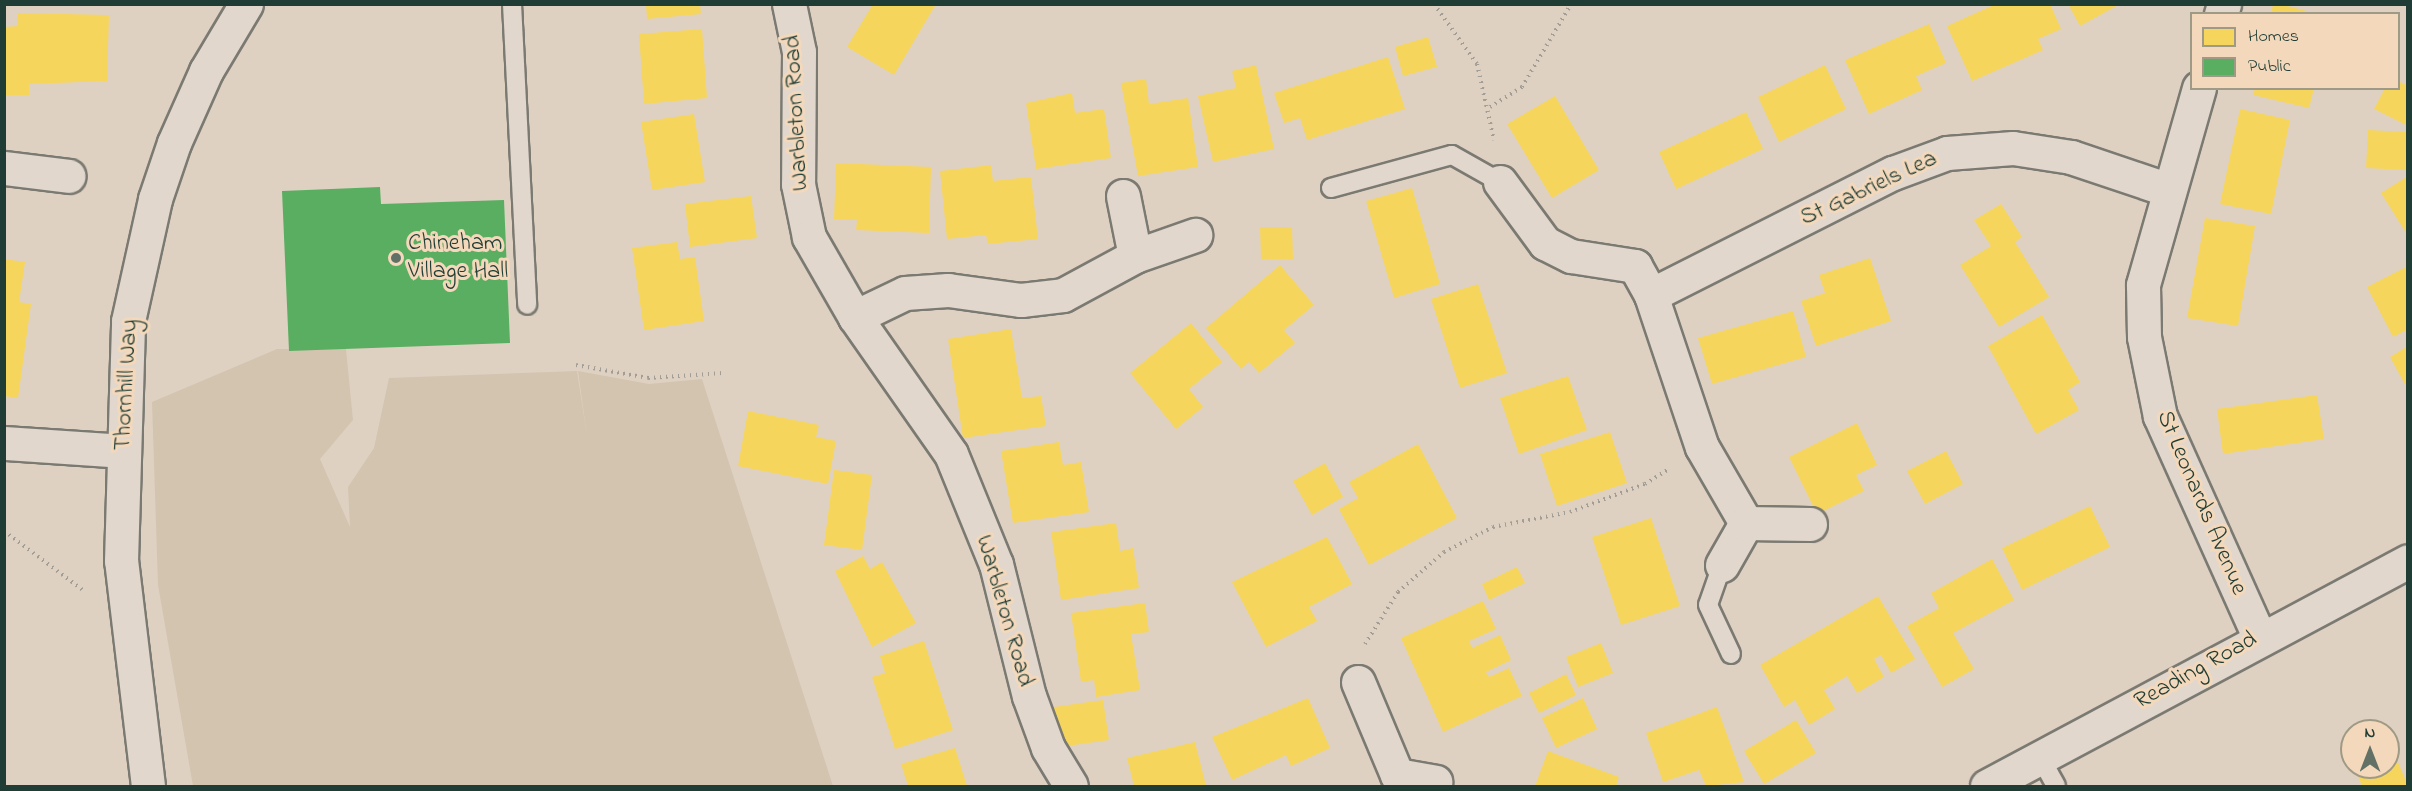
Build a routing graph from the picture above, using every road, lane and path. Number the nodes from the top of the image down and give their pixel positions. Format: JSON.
{"nodes":[{"id":1,"x":246,"y":4,"type":"edge"},
{"id":2,"x":512,"y":4,"type":"edge"},
{"id":3,"x":789,"y":4,"type":"edge"},
{"id":4,"x":1434,"y":4,"type":"edge"},
{"id":5,"x":1572,"y":4,"type":"edge"},
{"id":6,"x":2198,"y":90,"type":"edge"},
{"id":7,"x":1490,"y":107,"type":"junction"},
{"id":8,"x":4,"y":168,"type":"edge"},
{"id":9,"x":69,"y":176,"type":"dead end"},
{"id":10,"x":1500,"y":182,"type":"junction"},
{"id":11,"x":1331,"y":188,"type":"dead end"},
{"id":12,"x":2169,"y":190,"type":"junction"},
{"id":13,"x":1123,"y":196,"type":"dead end"},
{"id":14,"x":1196,"y":235,"type":"dead end"},
{"id":15,"x":1135,"y":256,"type":"junction"},
{"id":16,"x":1651,"y":295,"type":"junction"},
{"id":17,"x":527,"y":305,"type":"dead end"},
{"id":18,"x":855,"y":317,"type":"junction"},
{"id":19,"x":576,"y":365,"type":"dead end"},
{"id":20,"x":723,"y":373,"type":"dead end"},
{"id":21,"x":4,"y":443,"type":"edge"},
{"id":22,"x":1702,"y":447,"type":"junction"},
{"id":23,"x":123,"y":451,"type":"junction"},
{"id":24,"x":1746,"y":524,"type":"junction"},
{"id":25,"x":1810,"y":524,"type":"dead end"},
{"id":26,"x":4,"y":531,"type":"edge"},
{"id":27,"x":2408,"y":561,"type":"edge"},
{"id":28,"x":1722,"y":565,"type":"joint"},
{"id":29,"x":128,"y":623,"type":"junction"},
{"id":30,"x":2259,"y":636,"type":"junction"},
{"id":31,"x":1731,"y":654,"type":"dead end"},
{"id":32,"x":1358,"y":682,"type":"joint"},
{"id":33,"x":2040,"y":757,"type":"junction"},
{"id":34,"x":1388,"y":781,"type":"edge"},
{"id":35,"x":1435,"y":782,"type":"dead end"},
{"id":36,"x":148,"y":786,"type":"edge"},
{"id":37,"x":1071,"y":786,"type":"edge"},
{"id":38,"x":1987,"y":786,"type":"edge"},
{"id":39,"x":2056,"y":786,"type":"edge"}],
"edges":[{"from":1,"to":23,"type":"street","name":"Thornhill Way"},
{"from":2,"to":17,"type":"lane"},
{"from":3,"to":18,"type":"street","name":"Warbleton Road"},
{"from":4,"to":7,"type":"path"},
{"from":5,"to":7,"type":"path"},
{"from":6,"to":12,"type":"street","name":"St Leonards Avenue"},
{"from":7,"to":10,"type":"path"},
{"from":8,"to":9,"type":"street"},
{"from":10,"to":11,"type":"lane"},
{"from":10,"to":16,"type":"street"},
{"from":12,"to":16,"type":"street","name":"St Gabriels Lea"},
{"from":12,"to":30,"type":"street","name":"St Leonards Avenue"},
{"from":13,"to":15,"type":"street"},
{"from":14,"to":15,"type":"street"},
{"from":15,"to":18,"type":"street"},
{"from":16,"to":22,"type":"street"},
{"from":18,"to":37,"type":"street","name":"Warbleton Road"},
{"from":19,"to":20,"type":"path"},
{"from":21,"to":23,"type":"street"},
{"from":22,"to":24,"type":"street"},
{"from":22,"to":32,"type":"path"},
{"from":23,"to":29,"type":"street","name":"Thornhill Way"},
{"from":24,"to":25,"type":"street"},
{"from":24,"to":28,"type":"street"},
{"from":26,"to":29,"type":"path"},
{"from":27,"to":30,"type":"street","name":"Reading Road"},
{"from":28,"to":31,"type":"lane"},
{"from":29,"to":36,"type":"street","name":"Thornhill Way"},
{"from":30,"to":33,"type":"street","name":"Reading Road"},
{"from":32,"to":34,"type":"street"},
{"from":33,"to":38,"type":"street","name":"Reading Road"},
{"from":33,"to":39,"type":"lane"},
{"from":34,"to":35,"type":"street"}]}
